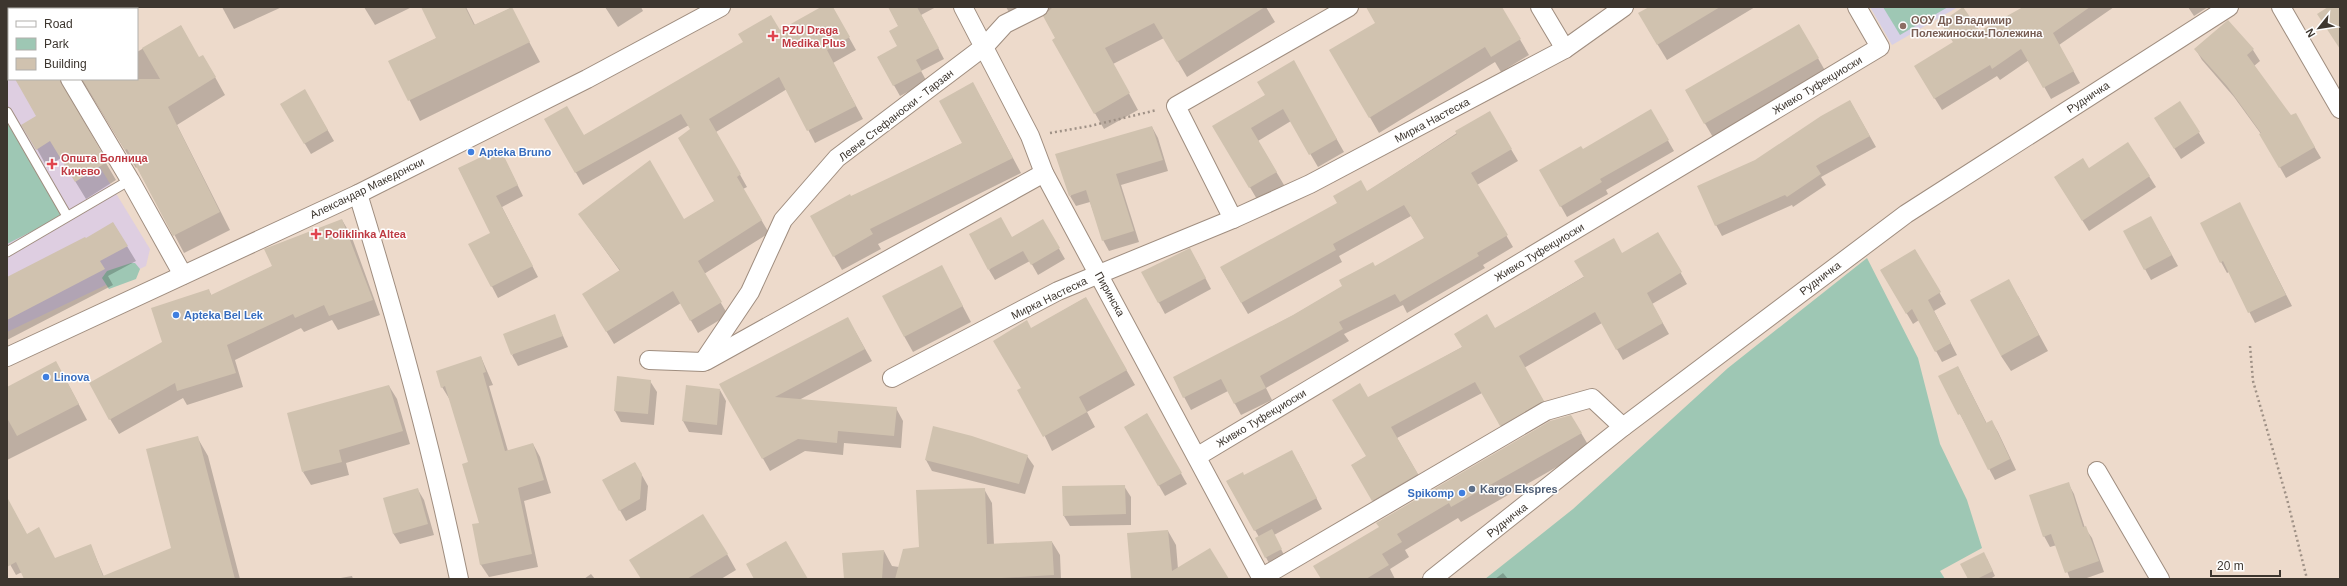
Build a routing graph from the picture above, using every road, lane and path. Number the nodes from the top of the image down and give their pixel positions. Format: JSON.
{"nodes":[{"id":1,"x":722,"y":7,"type":"edge"},
{"id":2,"x":963,"y":7,"type":"edge"},
{"id":3,"x":1038,"y":7,"type":"edge"},
{"id":4,"x":1349,"y":7,"type":"edge"},
{"id":5,"x":1540,"y":7,"type":"edge"},
{"id":6,"x":1624,"y":7,"type":"edge"},
{"id":7,"x":1857,"y":7,"type":"edge"},
{"id":8,"x":2229,"y":7,"type":"edge"},
{"id":9,"x":2281,"y":7,"type":"edge"},
{"id":10,"x":985,"y":46,"type":"junction"},
{"id":11,"x":1565,"y":49,"type":"junction"},
{"id":12,"x":71,"y":80,"type":"edge"},
{"id":13,"x":1176,"y":106,"type":"junction"},
{"id":14,"x":2340,"y":109,"type":"edge"},
{"id":15,"x":7,"y":112,"type":"edge"},
{"id":16,"x":1030,"y":136,"type":"junction"},
{"id":17,"x":1044,"y":173,"type":"junction"},
{"id":18,"x":130,"y":180,"type":"junction"},
{"id":19,"x":358,"y":194,"type":"junction"},
{"id":20,"x":67,"y":216,"type":"junction"},
{"id":21,"x":1233,"y":219,"type":"junction"},
{"id":22,"x":7,"y":252,"type":"edge"},
{"id":23,"x":1099,"y":274,"type":"junction"},
{"id":24,"x":183,"y":275,"type":"junction"},
{"id":25,"x":2250,"y":346,"type":"dead end"},
{"id":26,"x":7,"y":357,"type":"edge"},
{"id":27,"x":649,"y":360,"type":"dead end"},
{"id":28,"x":703,"y":362,"type":"junction"},
{"id":29,"x":892,"y":378,"type":"dead end"},
{"id":30,"x":1623,"y":427,"type":"junction"},
{"id":31,"x":1198,"y":456,"type":"junction"},
{"id":32,"x":2097,"y":471,"type":"dead end"},
{"id":33,"x":1262,"y":578,"type":"edge"},
{"id":34,"x":459,"y":579,"type":"edge"},
{"id":35,"x":1432,"y":579,"type":"edge"},
{"id":36,"x":2160,"y":579,"type":"edge"},
{"id":37,"x":2307,"y":579,"type":"edge"}],
"edges":[{"from":1,"to":19,"type":"street","name":"Александар Македонски"},
{"from":2,"to":10,"type":"street","name":"Пиринска"},
{"from":3,"to":10,"type":"street","name":"Левче Стефаноски - Тарзан"},
{"from":4,"to":13,"type":"street"},
{"from":5,"to":11,"type":"street"},
{"from":6,"to":11,"type":"street","name":"Мирка Настеска"},
{"from":7,"to":31,"type":"street","name":"Живко Туфекџиоски"},
{"from":8,"to":30,"type":"street","name":"Рудничка"},
{"from":9,"to":14,"type":"street"},
{"from":10,"to":16,"type":"street","name":"Пиринска"},
{"from":10,"to":28,"type":"street","name":"Левче Стефаноски - Тарзан"},
{"from":11,"to":21,"type":"street","name":"Мирка Настеска"},
{"from":12,"to":18,"type":"street"},
{"from":13,"to":16,"type":"path"},
{"from":13,"to":21,"type":"street"},
{"from":15,"to":20,"type":"lane"},
{"from":16,"to":17,"type":"street","name":"Пиринска"},
{"from":17,"to":23,"type":"street","name":"Пиринска"},
{"from":17,"to":28,"type":"street"},
{"from":18,"to":20,"type":"lane"},
{"from":18,"to":24,"type":"street"},
{"from":19,"to":24,"type":"street","name":"Александар Македонски"},
{"from":19,"to":34,"type":"street"},
{"from":20,"to":22,"type":"lane"},
{"from":21,"to":23,"type":"street","name":"Мирка Настеска"},
{"from":23,"to":29,"type":"street","name":"Мирка Настеска"},
{"from":23,"to":31,"type":"street","name":"Пиринска"},
{"from":24,"to":26,"type":"street","name":"Александар Македонски"},
{"from":25,"to":37,"type":"path"},
{"from":27,"to":28,"type":"street"},
{"from":30,"to":33,"type":"street"},
{"from":30,"to":35,"type":"street","name":"Рудничка"},
{"from":31,"to":33,"type":"street","name":"Пиринска"},
{"from":32,"to":36,"type":"street"}]}
